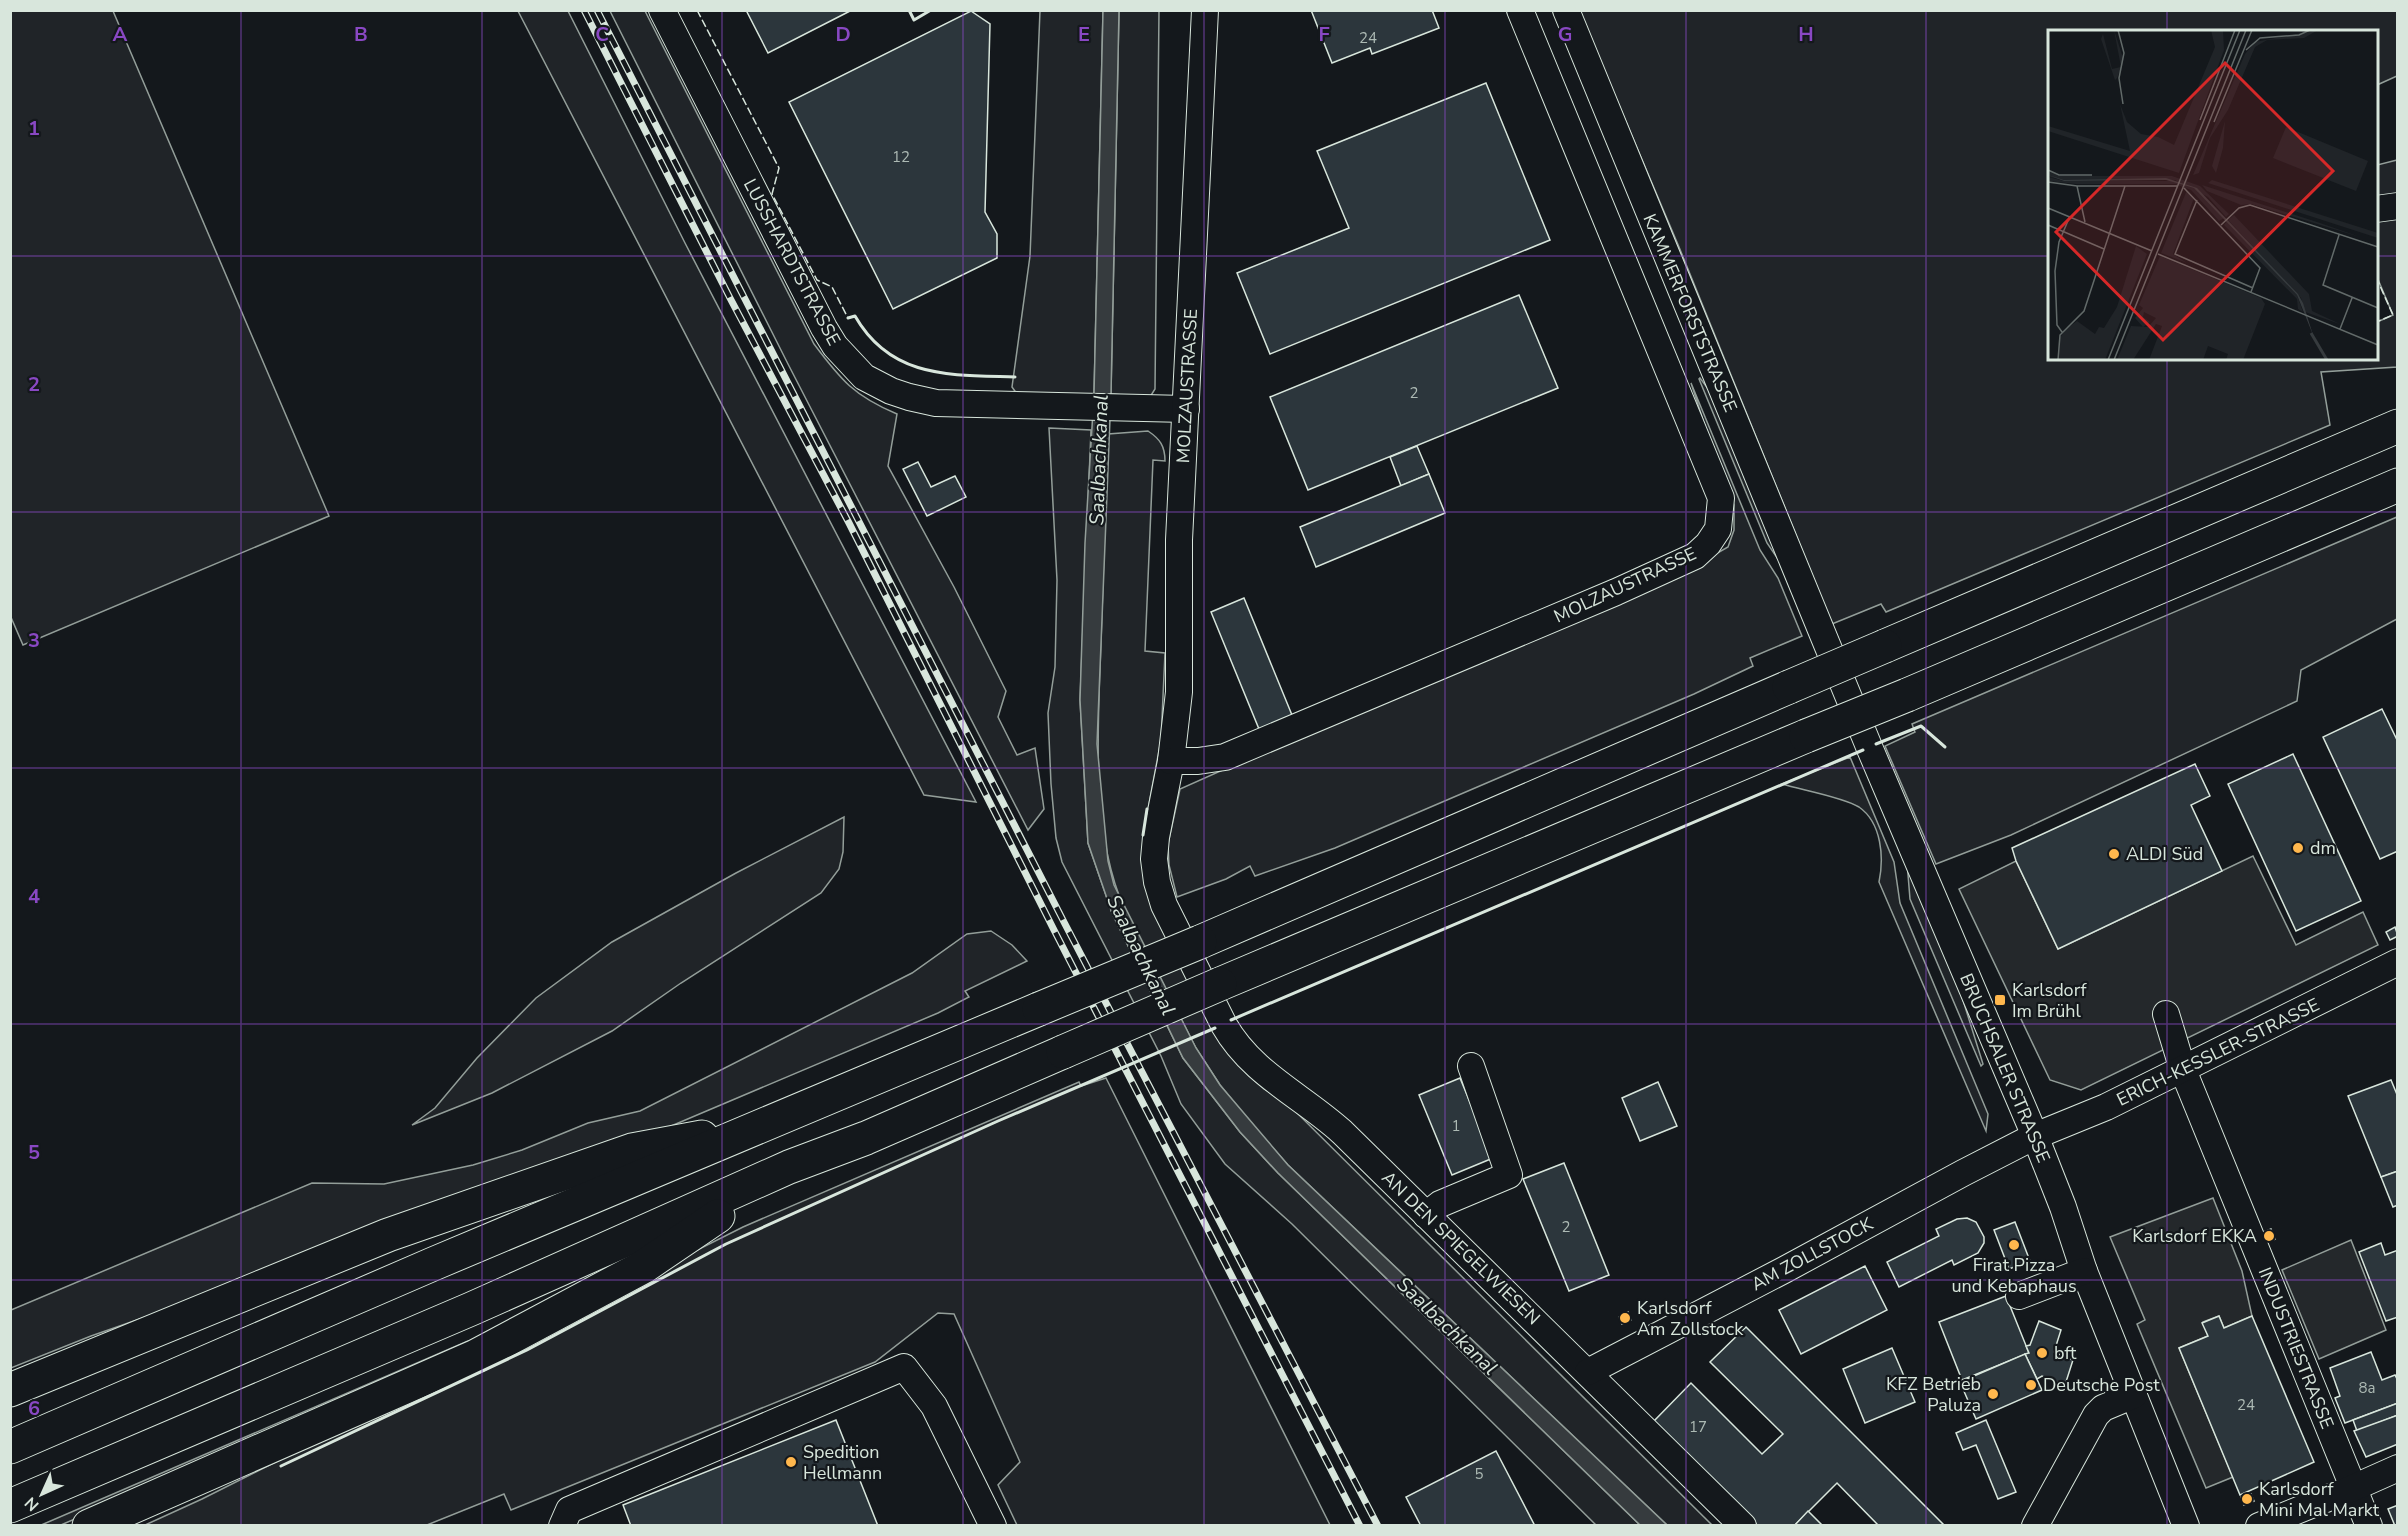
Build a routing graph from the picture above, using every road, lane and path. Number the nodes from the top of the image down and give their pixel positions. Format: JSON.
{"nodes":[{"id":1,"x":662,"y":10,"type":"edge"},
{"id":2,"x":1205,"y":10,"type":"edge"},
{"id":3,"x":1520,"y":10,"type":"edge"},
{"id":4,"x":1566,"y":10,"type":"edge"},
{"id":5,"x":2397,"y":206,"type":"edge"},
{"id":6,"x":2378,"y":208,"type":"edge"},
{"id":7,"x":1186,"y":409,"type":"junction"},
{"id":8,"x":2397,"y":426,"type":"edge"},
{"id":9,"x":2397,"y":485,"type":"edge"},
{"id":10,"x":1815,"y":614,"type":"joint"},
{"id":11,"x":1171,"y":761,"type":"junction"},
{"id":12,"x":1196,"y":953,"type":"junction"},
{"id":13,"x":2397,"y":962,"type":"edge"},
{"id":14,"x":2166,"y":1014,"type":"dead end"},
{"id":15,"x":1471,"y":1066,"type":"dead end"},
{"id":16,"x":2183,"y":1070,"type":"junction"},
{"id":17,"x":766,"y":1125,"type":"junction"},
{"id":18,"x":2035,"y":1136,"type":"junction"},
{"id":19,"x":789,"y":1167,"type":"junction"},
{"id":20,"x":1426,"y":1215,"type":"junction"},
{"id":21,"x":2084,"y":1270,"type":"junction"},
{"id":22,"x":2019,"y":1296,"type":"dead end"},
{"id":23,"x":1588,"y":1372,"type":"junction"},
{"id":24,"x":10,"y":1390,"type":"edge"},
{"id":25,"x":2134,"y":1395,"type":"junction"},
{"id":26,"x":10,"y":1447,"type":"edge"},
{"id":27,"x":2397,"y":1468,"type":"edge"},
{"id":28,"x":2353,"y":1488,"type":"junction"},
{"id":29,"x":10,"y":1506,"type":"edge"},
{"id":30,"x":89,"y":1526,"type":"edge"},
{"id":31,"x":562,"y":1526,"type":"edge"},
{"id":32,"x":993,"y":1526,"type":"edge"},
{"id":33,"x":1743,"y":1526,"type":"edge"},
{"id":34,"x":2035,"y":1526,"type":"edge"},
{"id":35,"x":2186,"y":1526,"type":"edge"},
{"id":36,"x":2259,"y":1526,"type":"edge"},
{"id":37,"x":2368,"y":1526,"type":"edge"}],
"edges":[{"from":1,"to":7,"type":"street","name":"LUSSHARDTSTRASSE"},
{"from":2,"to":7,"type":"street","name":"MOLZAUSTRASSE"},
{"from":3,"to":11,"type":"street","name":"MOLZAUSTRASSE"},
{"from":4,"to":10,"type":"street","name":"KAMMERFORSTSTRASSE"},
{"from":5,"to":6,"type":"street"},
{"from":7,"to":11,"type":"street","name":"MOLZAUSTRASSE"},
{"from":8,"to":12,"type":"highway","bridge":true},
{"from":9,"to":19,"type":"highway","bridge":true},
{"from":10,"to":18,"type":"street","name":"BRUCHSALER STRASSE"},
{"from":11,"to":12,"type":"street","name":"MOLZAUSTRASSE"},
{"from":12,"to":17,"type":"highway","bridge":true},
{"from":12,"to":20,"type":"street","name":"AN DEN SPIEGELWIESEN"},
{"from":13,"to":16,"type":"street","name":"ERICH-KESSLER-STRASSE"},
{"from":14,"to":16,"type":"street","name":"INDUSTRIESTRASSE"},
{"from":15,"to":20,"type":"street"},
{"from":16,"to":18,"type":"street","name":"ERICH-KESSLER-STRASSE"},
{"from":16,"to":28,"type":"street","name":"INDUSTRIESTRASSE"},
{"from":17,"to":24,"type":"highway"},
{"from":17,"to":26,"type":"highway"},
{"from":18,"to":21,"type":"street","name":"BRUCHSALER STRASSE"},
{"from":18,"to":23,"type":"street","name":"AM ZOLLSTOCK"},
{"from":19,"to":29,"type":"highway"},
{"from":19,"to":30,"type":"highway"},
{"from":20,"to":23,"type":"street","name":"AN DEN SPIEGELWIESEN"},
{"from":21,"to":22,"type":"street"},
{"from":21,"to":25,"type":"street","name":"BRUCHSALER STRASSE"},
{"from":23,"to":33,"type":"street","name":"AN DEN SPIEGELWIESEN"},
{"from":25,"to":34,"type":"street"},
{"from":25,"to":35,"type":"street","name":"BRUCHSALER STRASSE"},
{"from":27,"to":28,"type":"street"},
{"from":28,"to":36,"type":"street"},
{"from":28,"to":37,"type":"street","name":"INDUSTRIESTRASSE"},
{"from":31,"to":32,"type":"street"}]}
